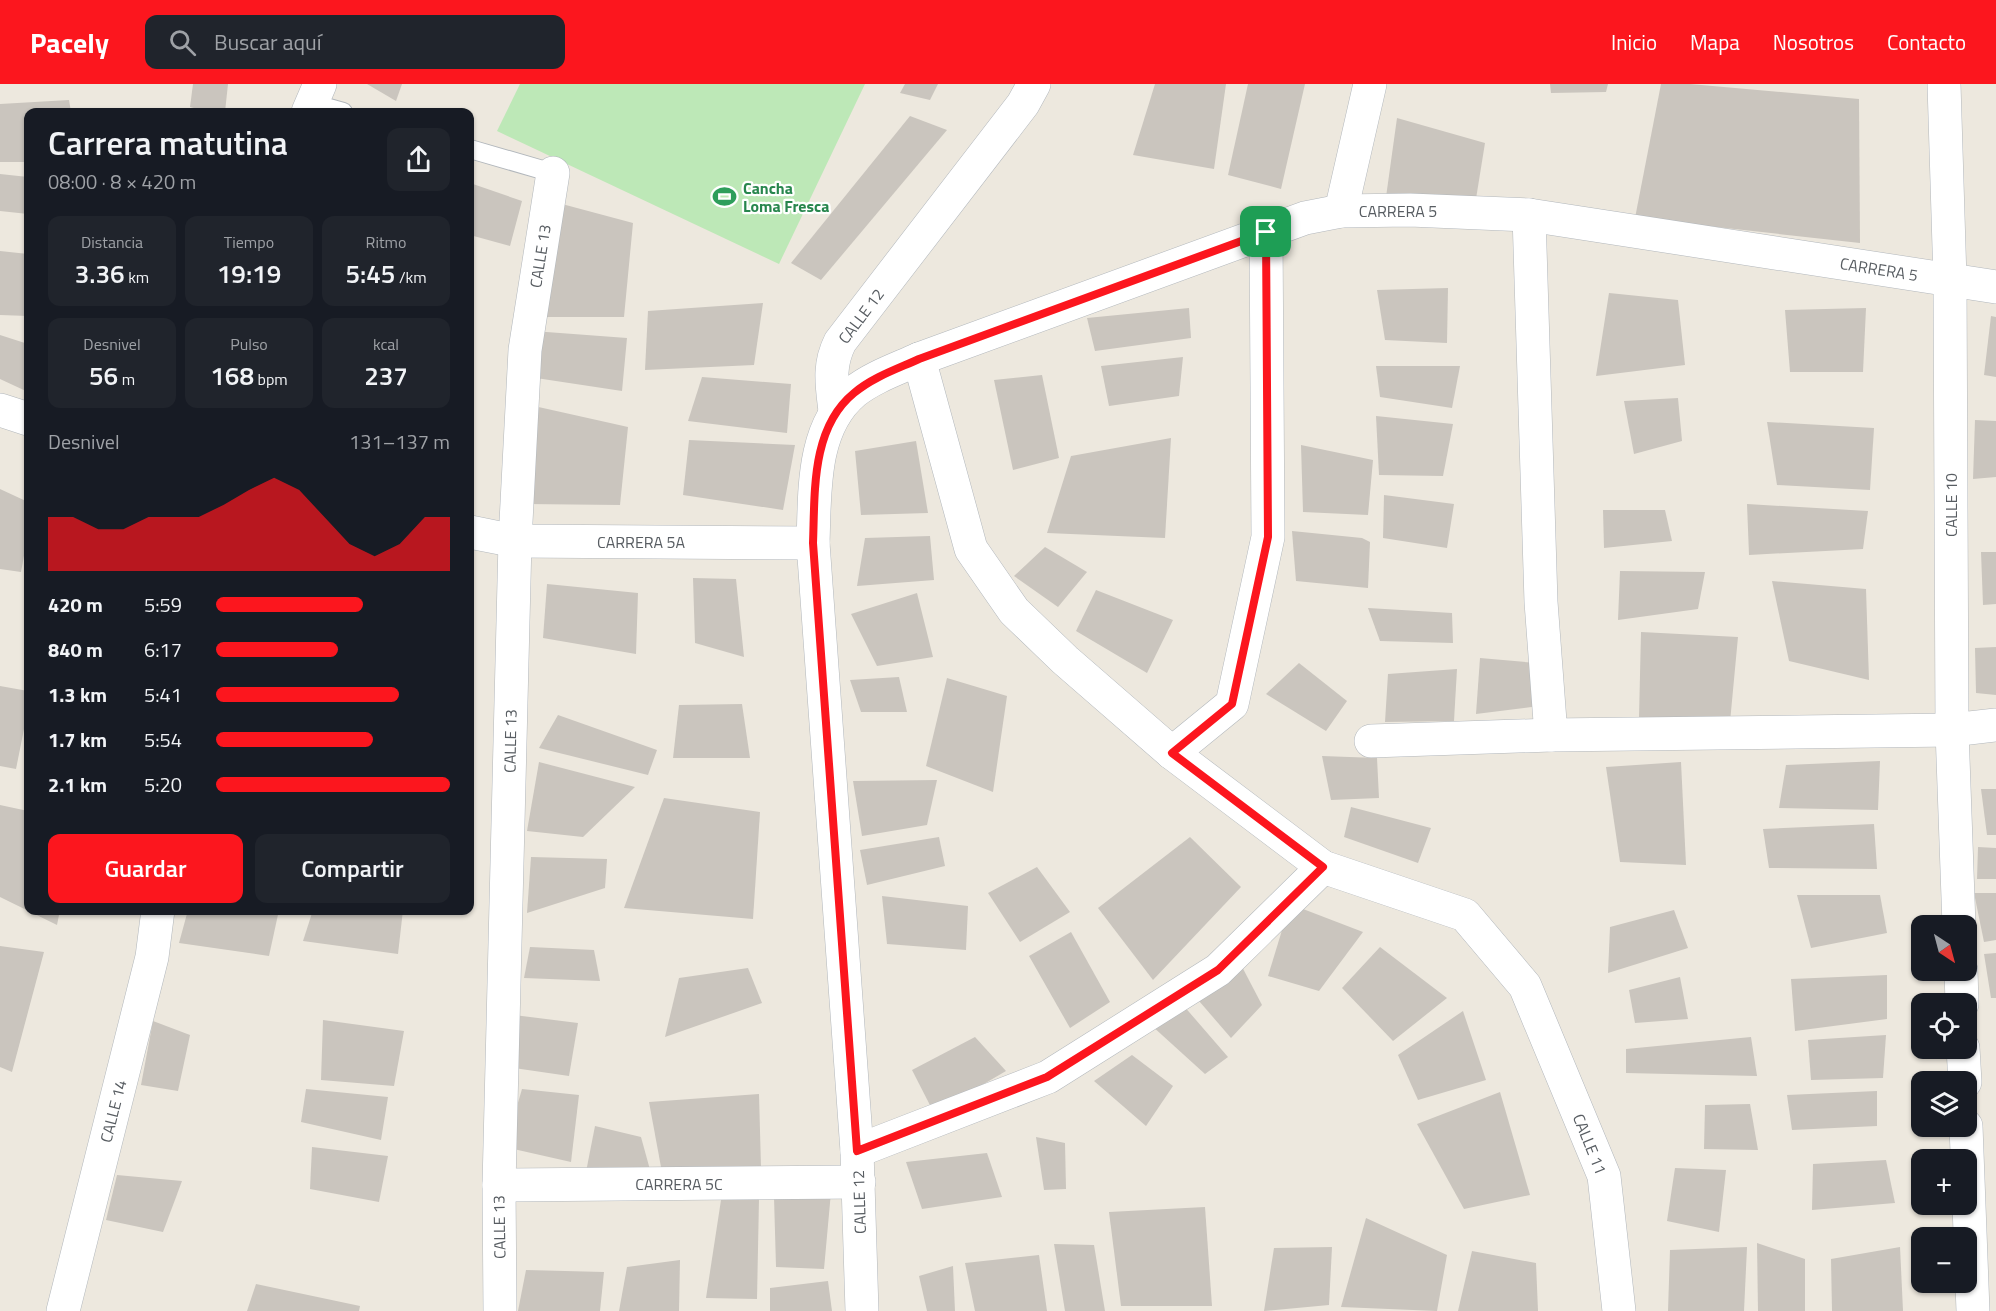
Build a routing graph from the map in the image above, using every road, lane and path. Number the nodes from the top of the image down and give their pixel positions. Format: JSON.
{"nodes":[{"id":1,"x":1034,"y":84,"type":"edge"},
{"id":2,"x":1370,"y":84,"type":"edge"},
{"id":3,"x":1944,"y":84,"type":"edge"},
{"id":4,"x":313,"y":100,"type":"edge"},
{"id":5,"x":333,"y":108,"type":"edge"},
{"id":6,"x":474,"y":150,"type":"edge"},
{"id":7,"x":553,"y":173,"type":"joint"},
{"id":8,"x":1341,"y":211,"type":"junction"},
{"id":9,"x":1529,"y":215,"type":"junction"},
{"id":10,"x":1266,"y":232,"type":"junction"},
{"id":11,"x":1950,"y":280,"type":"junction"},
{"id":12,"x":1996,"y":287,"type":"edge"},
{"id":13,"x":919,"y":359,"type":"junction"},
{"id":14,"x":0,"y":410,"type":"edge"},
{"id":15,"x":835,"y":411,"type":"junction"},
{"id":16,"x":24,"y":418,"type":"edge"},
{"id":17,"x":474,"y":533,"type":"edge"},
{"id":18,"x":515,"y":541,"type":"junction"},
{"id":19,"x":813,"y":543,"type":"junction"},
{"id":20,"x":1996,"y":725,"type":"edge"},
{"id":21,"x":1952,"y":730,"type":"junction"},
{"id":22,"x":1551,"y":735,"type":"junction"},
{"id":23,"x":1371,"y":741,"type":"dead end"},
{"id":24,"x":1172,"y":753,"type":"junction"},
{"id":25,"x":1323,"y":867,"type":"junction"},
{"id":26,"x":157,"y":915,"type":"edge"},
{"id":27,"x":1959,"y":915,"type":"edge"},
{"id":28,"x":1966,"y":1137,"type":"edge"},
{"id":29,"x":858,"y":1167,"type":"junction"},
{"id":30,"x":499,"y":1185,"type":"junction"},
{"id":31,"x":63,"y":1311,"type":"edge"},
{"id":32,"x":500,"y":1311,"type":"edge"},
{"id":33,"x":862,"y":1311,"type":"edge"},
{"id":34,"x":1619,"y":1311,"type":"edge"},
{"id":35,"x":1973,"y":1311,"type":"edge"}],
"edges":[{"from":1,"to":15,"type":"street","name":"CALLE 12"},
{"from":2,"to":8,"type":"street"},
{"from":3,"to":11,"type":"street","name":"CALLE 10"},
{"from":4,"to":5,"type":"lane"},
{"from":6,"to":7,"type":"lane"},
{"from":7,"to":18,"type":"street","name":"CALLE 13"},
{"from":8,"to":9,"type":"street","name":"CARRERA 5"},
{"from":8,"to":10,"type":"street","name":"CARRERA 5"},
{"from":9,"to":11,"type":"street","name":"CARRERA 5"},
{"from":9,"to":22,"type":"street"},
{"from":10,"to":13,"type":"street","name":"CARRERA 5"},
{"from":10,"to":24,"type":"street"},
{"from":11,"to":12,"type":"street","name":"CARRERA 5"},
{"from":11,"to":21,"type":"street","name":"CALLE 10"},
{"from":13,"to":15,"type":"street","name":"CARRERA 5"},
{"from":13,"to":24,"type":"street","name":"CALLE 11"},
{"from":14,"to":16,"type":"street"},
{"from":15,"to":19,"type":"street","name":"CALLE 12"},
{"from":17,"to":18,"type":"street","name":"CARRERA 5A"},
{"from":18,"to":19,"type":"street","name":"CARRERA 5A"},
{"from":18,"to":30,"type":"street","name":"CALLE 13"},
{"from":19,"to":29,"type":"street","name":"CALLE 12"},
{"from":20,"to":21,"type":"street"},
{"from":21,"to":22,"type":"street"},
{"from":21,"to":27,"type":"street","name":"CALLE 10"},
{"from":22,"to":23,"type":"street"},
{"from":24,"to":25,"type":"street","name":"CALLE 11"},
{"from":25,"to":29,"type":"street"},
{"from":25,"to":34,"type":"street","name":"CALLE 11"},
{"from":26,"to":31,"type":"street","name":"CALLE 14"},
{"from":28,"to":35,"type":"street"},
{"from":29,"to":30,"type":"street","name":"CARRERA 5C"},
{"from":29,"to":33,"type":"street","name":"CALLE 12"},
{"from":30,"to":32,"type":"street","name":"CALLE 13"}]}
